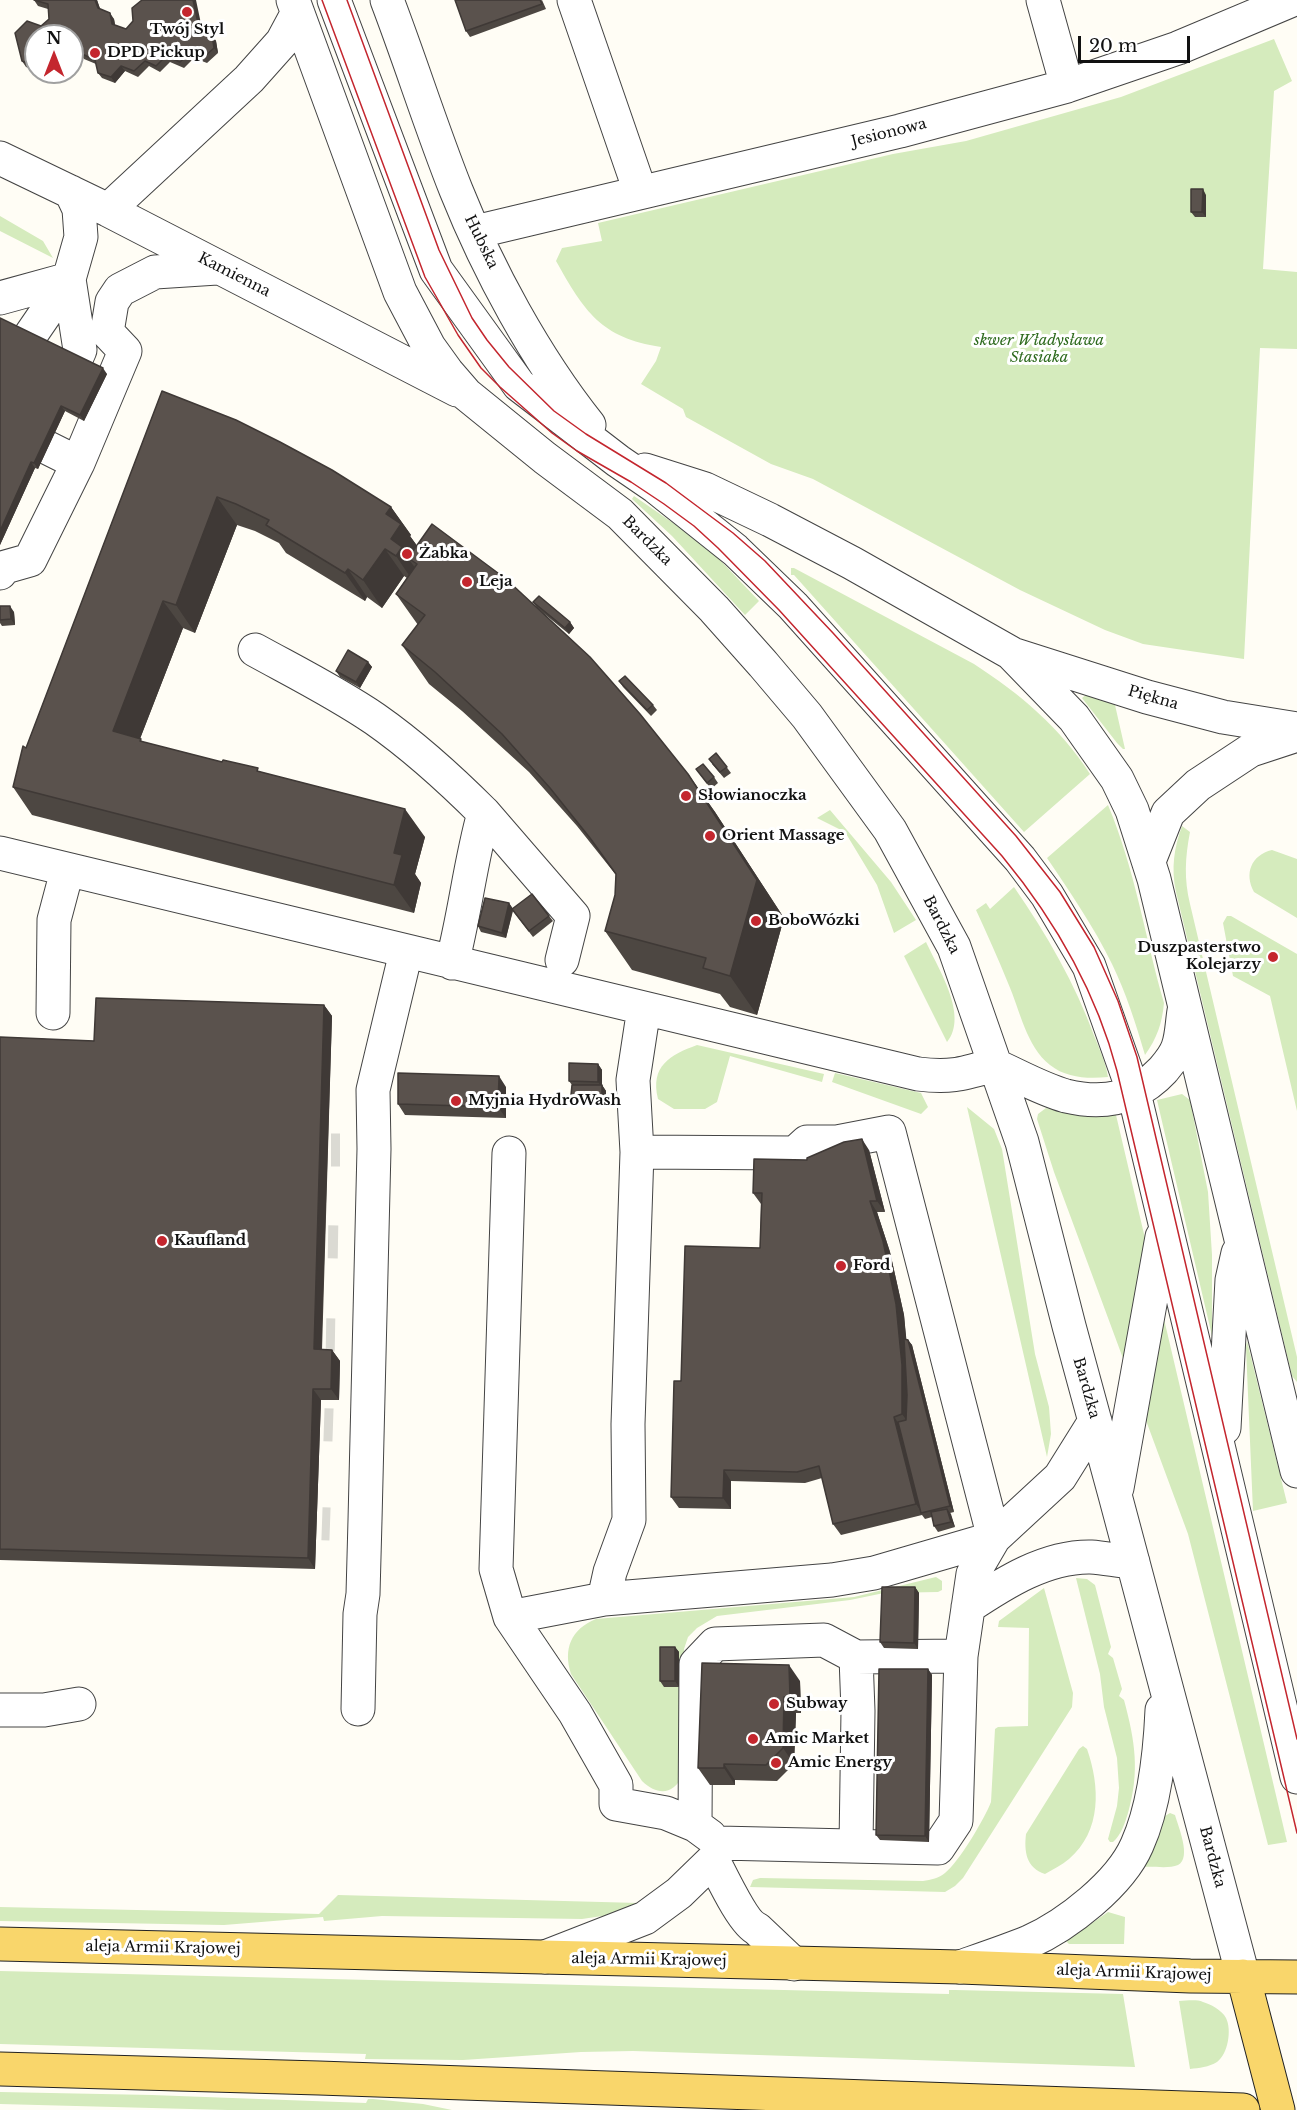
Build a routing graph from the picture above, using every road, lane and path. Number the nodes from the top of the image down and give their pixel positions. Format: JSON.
{"nodes":[{"id":1,"x":334,"y":0,"type":"edge"},
{"id":2,"x":387,"y":0,"type":"edge"},
{"id":3,"x":574,"y":0,"type":"edge"},
{"id":4,"x":1043,"y":0,"type":"edge"},
{"id":5,"x":1272,"y":4,"type":"edge"},
{"id":6,"x":295,"y":7,"type":"edge"},
{"id":7,"x":1066,"y":86,"type":"junction"},
{"id":8,"x":0,"y":158,"type":"edge"},
{"id":9,"x":71,"y":192,"type":"junction"},
{"id":10,"x":640,"y":192,"type":"junction"},
{"id":11,"x":108,"y":210,"type":"junction"},
{"id":12,"x":475,"y":232,"type":"junction"},
{"id":13,"x":219,"y":268,"type":"junction"},
{"id":14,"x":69,"y":279,"type":"junction"},
{"id":15,"x":0,"y":298,"type":"edge"},
{"id":16,"x":0,"y":311,"type":"edge"},
{"id":17,"x":31,"y":332,"type":"junction"},
{"id":18,"x":125,"y":351,"type":"junction"},
{"id":19,"x":78,"y":354,"type":"junction"},
{"id":20,"x":466,"y":394,"type":"junction"},
{"id":21,"x":48,"y":447,"type":"edge"},
{"id":22,"x":618,"y":461,"type":"junction"},
{"id":23,"x":78,"y":463,"type":"junction"},
{"id":24,"x":1,"y":570,"type":"edge"},
{"id":25,"x":255,"y":650,"type":"dead end"},
{"id":26,"x":1011,"y":653,"type":"junction"},
{"id":27,"x":1297,"y":729,"type":"edge"},
{"id":28,"x":1297,"y":735,"type":"edge"},
{"id":29,"x":484,"y":813,"type":"junction"},
{"id":30,"x":0,"y":853,"type":"edge"},
{"id":31,"x":1149,"y":861,"type":"junction"},
{"id":32,"x":67,"y":871,"type":"junction"},
{"id":33,"x":406,"y":952,"type":"junction"},
{"id":34,"x":562,"y":960,"type":"dead end"},
{"id":35,"x":452,"y":963,"type":"junction"},
{"id":36,"x":1184,"y":1003,"type":"junction"},
{"id":37,"x":644,"y":1008,"type":"junction"},
{"id":38,"x":52,"y":1013,"type":"dead end"},
{"id":39,"x":994,"y":1065,"type":"junction"},
{"id":40,"x":1134,"y":1094,"type":"junction"},
{"id":41,"x":637,"y":1152,"type":"junction"},
{"id":42,"x":509,"y":1153,"type":"dead end"},
{"id":43,"x":1164,"y":1221,"type":"junction"},
{"id":44,"x":1242,"y":1239,"type":"junction"},
{"id":45,"x":1289,"y":1406,"type":"edge"},
{"id":46,"x":1095,"y":1421,"type":"junction"},
{"id":47,"x":1297,"y":1471,"type":"edge"},
{"id":48,"x":1115,"y":1495,"type":"junction"},
{"id":49,"x":1231,"y":1499,"type":"junction"},
{"id":50,"x":994,"y":1538,"type":"junction"},
{"id":51,"x":1133,"y":1562,"type":"junction"},
{"id":52,"x":604,"y":1599,"type":"junction"},
{"id":53,"x":968,"y":1607,"type":"junction"},
{"id":54,"x":510,"y":1617,"type":"junction"},
{"id":55,"x":961,"y":1656,"type":"junction"},
{"id":56,"x":856,"y":1657,"type":"junction"},
{"id":57,"x":1164,"y":1676,"type":"junction"},
{"id":58,"x":79,"y":1704,"type":"dead end"},
{"id":59,"x":358,"y":1709,"type":"dead end"},
{"id":60,"x":6,"y":1710,"type":"edge"},
{"id":61,"x":858,"y":1711,"type":"junction"},
{"id":62,"x":892,"y":1711,"type":"edge"},
{"id":63,"x":925,"y":1712,"type":"edge"},
{"id":64,"x":959,"y":1713,"type":"junction"},
{"id":65,"x":858,"y":1745,"type":"junction"},
{"id":66,"x":891,"y":1746,"type":"edge"},
{"id":67,"x":924,"y":1746,"type":"edge"},
{"id":68,"x":958,"y":1747,"type":"junction"},
{"id":69,"x":1297,"y":1777,"type":"edge"},
{"id":70,"x":858,"y":1780,"type":"junction"},
{"id":71,"x":891,"y":1781,"type":"edge"},
{"id":72,"x":923,"y":1782,"type":"edge"},
{"id":73,"x":956,"y":1783,"type":"junction"},
{"id":74,"x":709,"y":1843,"type":"junction"},
{"id":75,"x":856,"y":1845,"type":"junction"},
{"id":76,"x":0,"y":1944,"type":"edge"},
{"id":77,"x":545,"y":1957,"type":"junction"},
{"id":78,"x":795,"y":1964,"type":"junction"},
{"id":79,"x":960,"y":1967,"type":"junction"},
{"id":80,"x":1243,"y":1976,"type":"junction"},
{"id":81,"x":1297,"y":1977,"type":"edge"},
{"id":82,"x":0,"y":2069,"type":"edge"},
{"id":83,"x":662,"y":2100,"type":"edge"},
{"id":84,"x":791,"y":2103,"type":"edge"},
{"id":85,"x":1243,"y":2110,"type":"edge"},
{"id":86,"x":1278,"y":2110,"type":"edge"}],
"edges":[{"from":1,"to":22,"type":"street"},
{"from":2,"to":12,"type":"street","name":"Hubska"},
{"from":3,"to":10,"type":"street"},
{"from":4,"to":7,"type":"street"},
{"from":5,"to":7,"type":"street","name":"Jesionowa"},
{"from":6,"to":11,"type":"street"},
{"from":6,"to":20,"type":"street"},
{"from":7,"to":10,"type":"street","name":"Jesionowa"},
{"from":8,"to":9,"type":"street","name":"Kamienna"},
{"from":9,"to":11,"type":"street","name":"Kamienna"},
{"from":9,"to":14,"type":"street"},
{"from":10,"to":12,"type":"street","name":"Jesionowa"},
{"from":11,"to":13,"type":"street","name":"Kamienna"},
{"from":12,"to":22,"type":"street","name":"Hubska"},
{"from":13,"to":18,"type":"street"},
{"from":13,"to":20,"type":"street","name":"Kamienna"},
{"from":14,"to":15,"type":"street"},
{"from":14,"to":17,"type":"street"},
{"from":14,"to":19,"type":"street"},
{"from":16,"to":17,"type":"street"},
{"from":17,"to":19,"type":"street"},
{"from":18,"to":19,"type":"street"},
{"from":18,"to":23,"type":"street"},
{"from":20,"to":22,"type":"street"},
{"from":20,"to":39,"type":"street","name":"Bardzka"},
{"from":21,"to":23,"type":"street"},
{"from":22,"to":26,"type":"street"},
{"from":22,"to":40,"type":"street"},
{"from":23,"to":24,"type":"street"},
{"from":25,"to":29,"type":"street"},
{"from":26,"to":27,"type":"street","name":"Piękna"},
{"from":26,"to":31,"type":"street"},
{"from":28,"to":31,"type":"street"},
{"from":29,"to":34,"type":"street"},
{"from":29,"to":35,"type":"street"},
{"from":30,"to":32,"type":"street"},
{"from":31,"to":36,"type":"street"},
{"from":32,"to":33,"type":"street"},
{"from":32,"to":38,"type":"street"},
{"from":33,"to":35,"type":"street"},
{"from":33,"to":59,"type":"street"},
{"from":35,"to":37,"type":"street"},
{"from":36,"to":40,"type":"street"},
{"from":36,"to":44,"type":"street"},
{"from":37,"to":39,"type":"street"},
{"from":37,"to":41,"type":"street"},
{"from":39,"to":40,"type":"street"},
{"from":39,"to":46,"type":"street","name":"Bardzka"},
{"from":40,"to":43,"type":"street"},
{"from":41,"to":50,"type":"street"},
{"from":41,"to":52,"type":"street"},
{"from":42,"to":54,"type":"street"},
{"from":43,"to":48,"type":"street"},
{"from":43,"to":49,"type":"street"},
{"from":44,"to":45,"type":"street"},
{"from":44,"to":49,"type":"street"},
{"from":45,"to":47,"type":"street"},
{"from":46,"to":48,"type":"street","name":"Bardzka"},
{"from":46,"to":50,"type":"street"},
{"from":48,"to":51,"type":"street","name":"Bardzka"},
{"from":49,"to":69,"type":"street"},
{"from":50,"to":52,"type":"street"},
{"from":50,"to":53,"type":"street"},
{"from":51,"to":53,"type":"street"},
{"from":51,"to":57,"type":"street","name":"Bardzka"},
{"from":52,"to":54,"type":"street"},
{"from":53,"to":55,"type":"street"},
{"from":54,"to":74,"type":"street"},
{"from":55,"to":56,"type":"street"},
{"from":55,"to":64,"type":"street"},
{"from":56,"to":61,"type":"street"},
{"from":56,"to":74,"type":"street"},
{"from":57,"to":79,"type":"street"},
{"from":57,"to":80,"type":"street","name":"Bardzka"},
{"from":58,"to":60,"type":"street"},
{"from":61,"to":62,"type":"street"},
{"from":61,"to":65,"type":"street"},
{"from":63,"to":64,"type":"street"},
{"from":64,"to":68,"type":"street"},
{"from":65,"to":66,"type":"street"},
{"from":65,"to":70,"type":"street"},
{"from":67,"to":68,"type":"street"},
{"from":68,"to":73,"type":"street"},
{"from":70,"to":71,"type":"street"},
{"from":70,"to":75,"type":"street"},
{"from":72,"to":73,"type":"street"},
{"from":73,"to":75,"type":"street"},
{"from":74,"to":75,"type":"street"},
{"from":74,"to":77,"type":"street"},
{"from":74,"to":78,"type":"street"},
{"from":76,"to":77,"type":"main road","name":"aleja Armii Krajowej"},
{"from":77,"to":78,"type":"main road","name":"aleja Armii Krajowej"},
{"from":78,"to":79,"type":"main road","name":"aleja Armii Krajowej"},
{"from":79,"to":80,"type":"main road","name":"aleja Armii Krajowej"},
{"from":80,"to":81,"type":"main road","name":"aleja Armii Krajowej"},
{"from":80,"to":86,"type":"main road","name":"Bardzka"},
{"from":82,"to":83,"type":"main road"},
{"from":83,"to":84,"type":"main road"},
{"from":84,"to":85,"type":"main road"}]}
